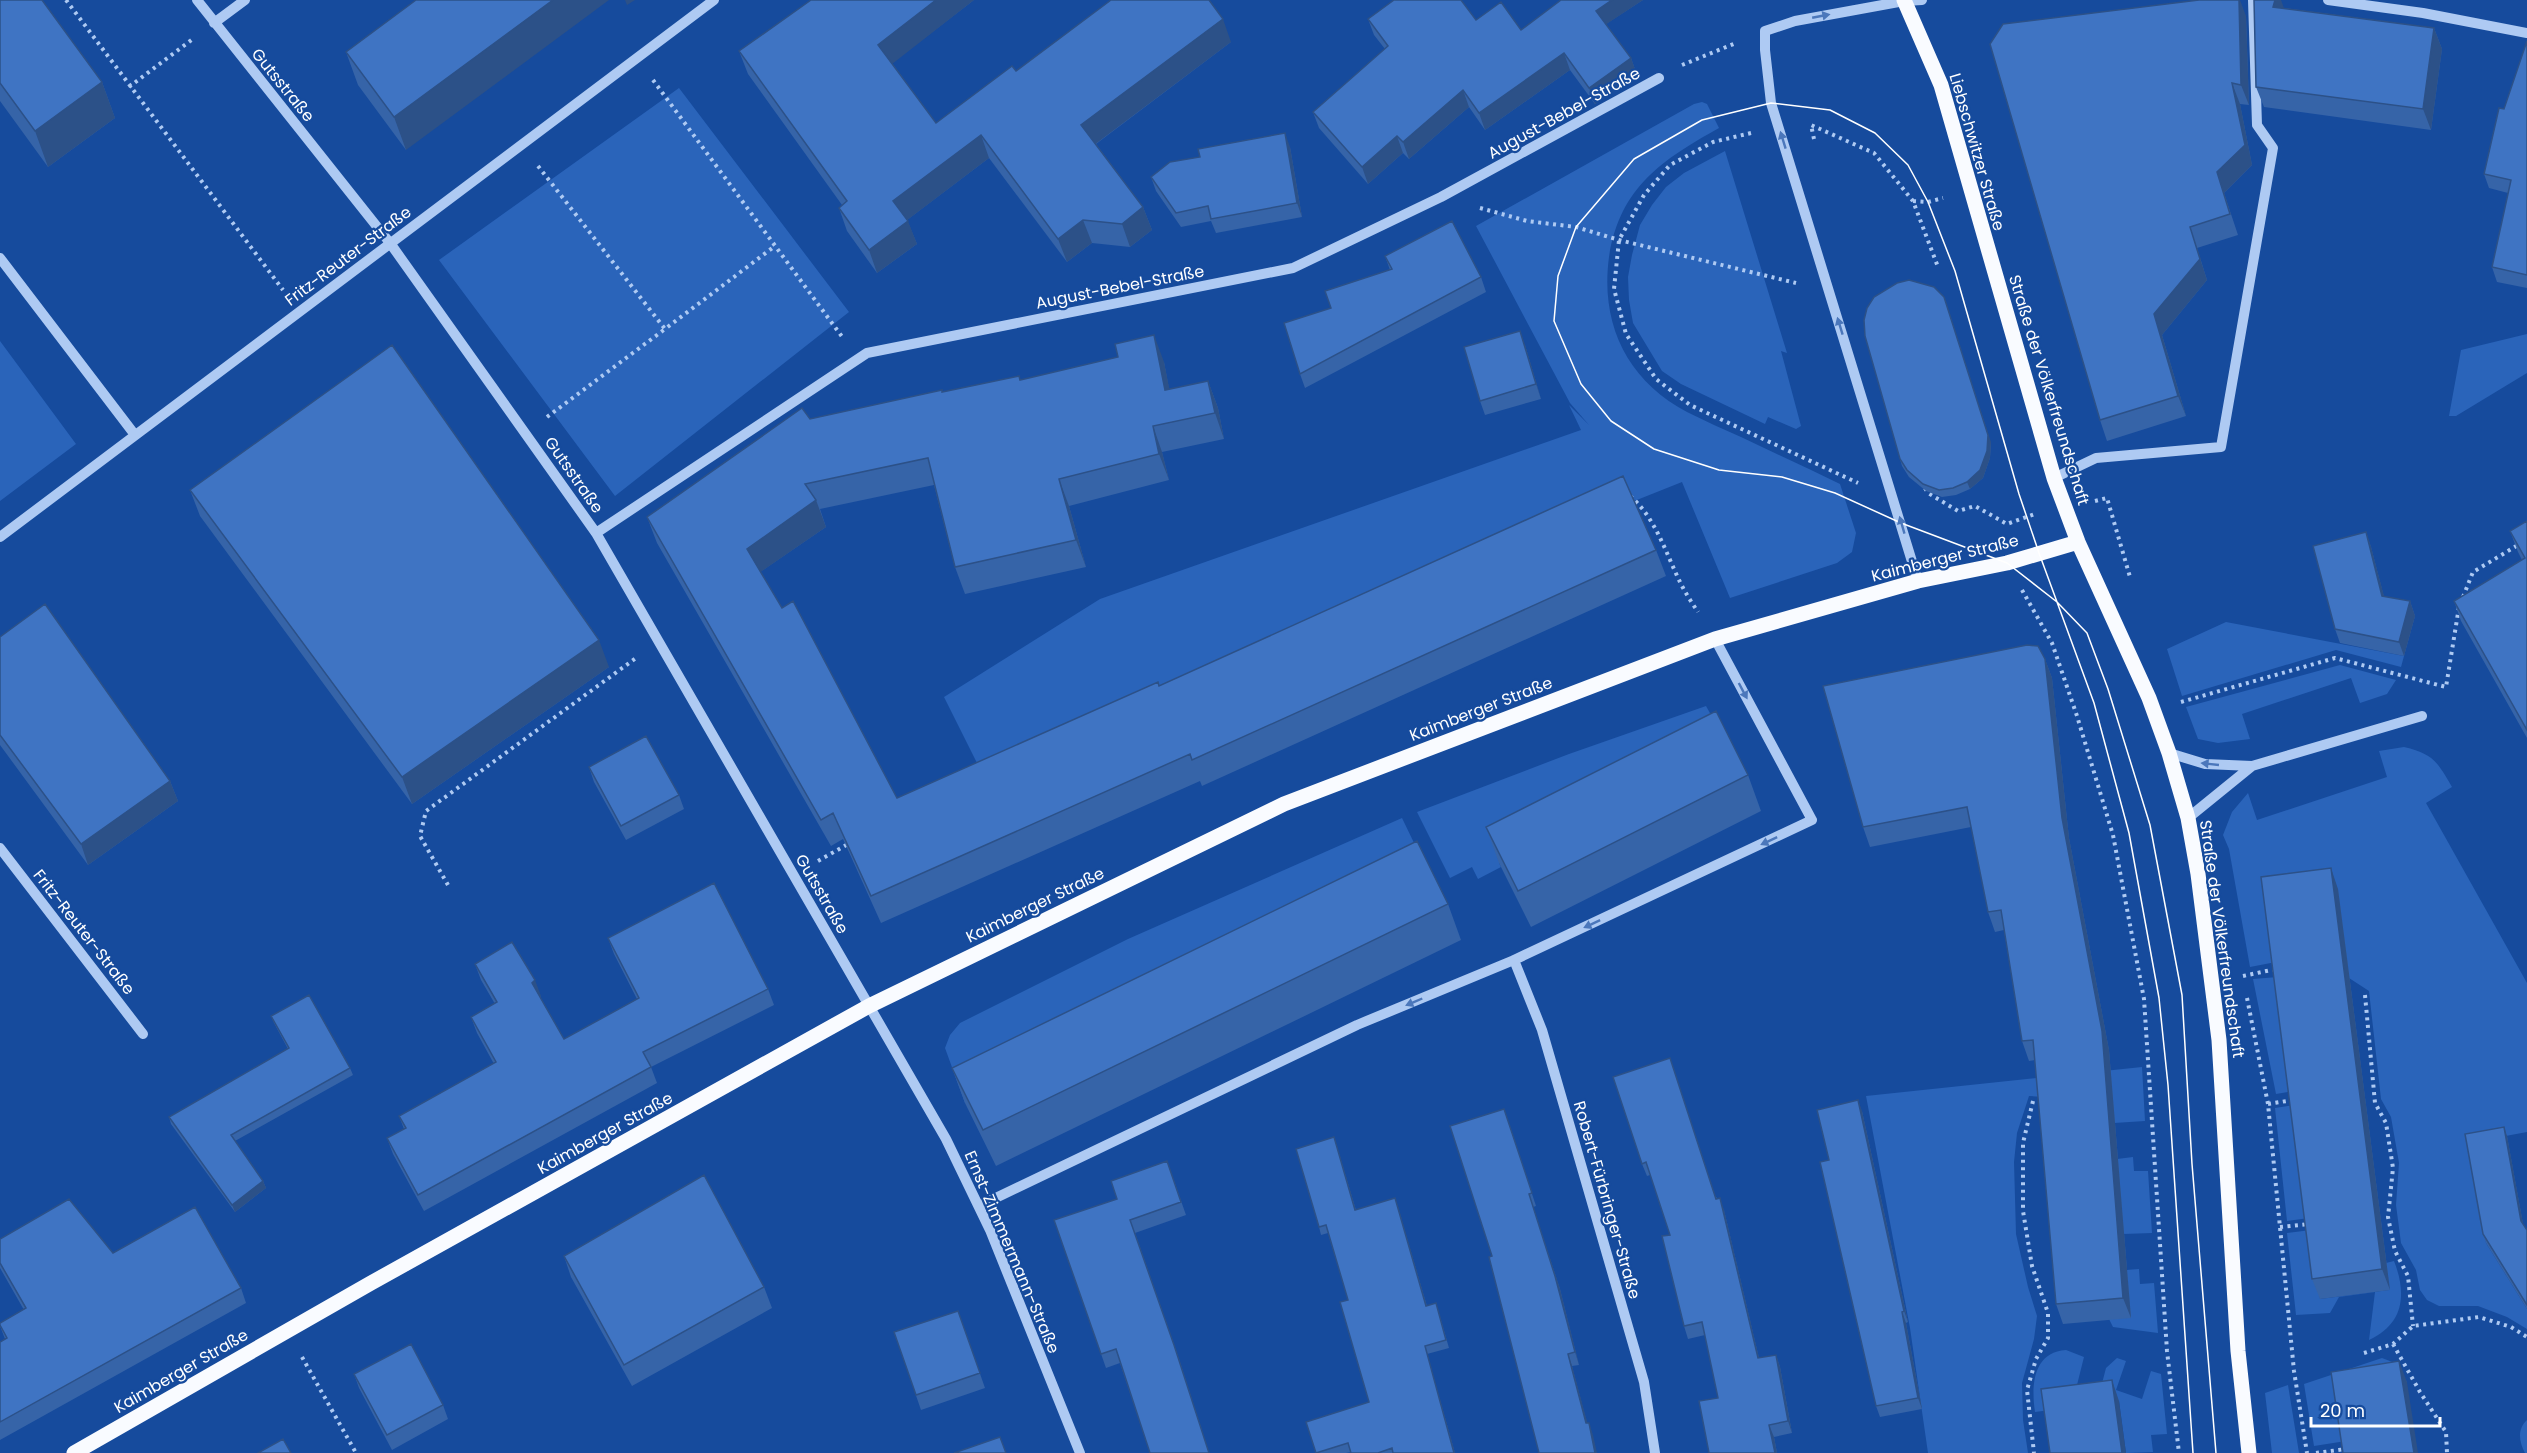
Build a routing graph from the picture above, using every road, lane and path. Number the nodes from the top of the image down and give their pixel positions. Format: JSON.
{"nodes":[{"id":1,"x":66,"y":0,"type":"edge"},
{"id":2,"x":197,"y":0,"type":"edge"},
{"id":3,"x":245,"y":0,"type":"edge"},
{"id":4,"x":714,"y":0,"type":"edge"},
{"id":5,"x":1904,"y":0,"type":"edge"},
{"id":6,"x":1922,"y":0,"type":"edge"},
{"id":7,"x":2253,"y":0,"type":"edge"},
{"id":8,"x":2328,"y":0,"type":"edge"},
{"id":9,"x":214,"y":23,"type":"junction"},
{"id":10,"x":1765,"y":31,"type":"junction"},
{"id":11,"x":2527,"y":33,"type":"edge"},
{"id":12,"x":637,"y":58,"type":"junction"},
{"id":13,"x":1659,"y":78,"type":"joint"},
{"id":14,"x":129,"y":87,"type":"junction"},
{"id":15,"x":1778,"y":126,"type":"junction"},
{"id":16,"x":521,"y":144,"type":"junction"},
{"id":17,"x":1817,"y":147,"type":"dead end"},
{"id":18,"x":1441,"y":197,"type":"junction"},
{"id":19,"x":1619,"y":240,"type":"junction"},
{"id":20,"x":390,"y":243,"type":"junction"},
{"id":21,"x":775,"y":246,"type":"junction"},
{"id":22,"x":1987,"y":249,"type":"joint"},
{"id":23,"x":0,"y":258,"type":"edge"},
{"id":24,"x":1938,"y":267,"type":"dead end"},
{"id":25,"x":1829,"y":291,"type":"junction"},
{"id":26,"x":299,"y":312,"type":"junction"},
{"id":27,"x":665,"y":329,"type":"junction"},
{"id":28,"x":858,"y":359,"type":"junction"},
{"id":29,"x":526,"y":433,"type":"junction"},
{"id":30,"x":135,"y":435,"type":"junction"},
{"id":31,"x":2054,"y":478,"type":"junction"},
{"id":32,"x":1923,"y":484,"type":"edge"},
{"id":33,"x":1628,"y":494,"type":"edge"},
{"id":34,"x":1894,"y":499,"type":"junction"},
{"id":35,"x":2017,"y":520,"type":"dead end"},
{"id":36,"x":596,"y":533,"type":"junction"},
{"id":37,"x":0,"y":537,"type":"edge"},
{"id":38,"x":2527,"y":540,"type":"edge"},
{"id":39,"x":2078,"y":542,"type":"junction"},
{"id":40,"x":2007,"y":563,"type":"junction"},
{"id":41,"x":1918,"y":581,"type":"junction"},
{"id":42,"x":1715,"y":639,"type":"junction"},
{"id":43,"x":659,"y":641,"type":"junction"},
{"id":44,"x":2178,"y":703,"type":"dead end"},
{"id":45,"x":2422,"y":716,"type":"dead end"},
{"id":46,"x":2169,"y":753,"type":"junction"},
{"id":47,"x":2252,"y":766,"type":"junction"},
{"id":48,"x":2188,"y":818,"type":"junction"},
{"id":49,"x":858,"y":840,"type":"edge"},
{"id":50,"x":0,"y":848,"type":"edge"},
{"id":51,"x":794,"y":875,"type":"junction"},
{"id":52,"x":448,"y":885,"type":"dead end"},
{"id":53,"x":1514,"y":960,"type":"junction"},
{"id":54,"x":2277,"y":969,"type":"edge"},
{"id":55,"x":2365,"y":995,"type":"dead end"},
{"id":56,"x":869,"y":1006,"type":"junction"},
{"id":57,"x":143,"y":1034,"type":"dead end"},
{"id":58,"x":2294,"y":1100,"type":"edge"},
{"id":59,"x":2033,"y":1101,"type":"edge"},
{"id":60,"x":2268,"y":1104,"type":"junction"},
{"id":61,"x":979,"y":1206,"type":"junction"},
{"id":62,"x":2310,"y":1224,"type":"edge"},
{"id":63,"x":2280,"y":1227,"type":"junction"},
{"id":64,"x":2413,"y":1326,"type":"junction"},
{"id":65,"x":287,"y":1331,"type":"junction"},
{"id":66,"x":2527,"y":1338,"type":"edge"},
{"id":67,"x":2393,"y":1344,"type":"junction"},
{"id":68,"x":2364,"y":1353,"type":"dead end"},
{"id":69,"x":2347,"y":1449,"type":"edge"},
{"id":70,"x":74,"y":1453,"type":"edge"},
{"id":71,"x":356,"y":1453,"type":"edge"},
{"id":72,"x":1080,"y":1453,"type":"edge"},
{"id":73,"x":1655,"y":1453,"type":"edge"},
{"id":74,"x":2034,"y":1453,"type":"edge"},
{"id":75,"x":2179,"y":1453,"type":"edge"},
{"id":76,"x":2249,"y":1453,"type":"edge"},
{"id":77,"x":2307,"y":1453,"type":"edge"},
{"id":78,"x":2316,"y":1453,"type":"edge"},
{"id":79,"x":2447,"y":1453,"type":"edge"}],
"edges":[{"from":1,"to":14,"type":"path"},
{"from":2,"to":9,"type":"street","name":"Gutsstraße"},
{"from":3,"to":9,"type":"street"},
{"from":4,"to":12,"type":"street","name":"Fritz-Reuter-Straße"},
{"from":5,"to":6,"type":"street"},
{"from":10,"to":5,"type":"street","one_way":true},
{"from":5,"to":22,"type":"main road","name":"Liebschwitzer Straße"},
{"from":7,"to":31,"type":"street"},
{"from":8,"to":11,"type":"street"},
{"from":9,"to":14,"type":"path"},
{"from":9,"to":20,"type":"street","name":"Gutsstraße"},
{"from":10,"to":13,"type":"path"},
{"from":10,"to":15,"type":"street"},
{"from":12,"to":16,"type":"street","name":"Fritz-Reuter-Straße"},
{"from":12,"to":21,"type":"path"},
{"from":13,"to":18,"type":"street","name":"August-Bebel-Straße"},
{"from":14,"to":26,"type":"path"},
{"from":15,"to":19,"type":"path"},
{"from":25,"to":15,"type":"street","one_way":true},
{"from":16,"to":20,"type":"street","name":"Fritz-Reuter-Straße"},
{"from":16,"to":27,"type":"path"},
{"from":17,"to":24,"type":"path"},
{"from":18,"to":19,"type":"path"},
{"from":18,"to":28,"type":"street","name":"August-Bebel-Straße"},
{"from":19,"to":25,"type":"path"},
{"from":19,"to":34,"type":"path"},
{"from":20,"to":26,"type":"street","name":"Fritz-Reuter-Straße"},
{"from":20,"to":29,"type":"street","name":"Gutsstraße"},
{"from":21,"to":27,"type":"path"},
{"from":21,"to":28,"type":"path"},
{"from":22,"to":31,"type":"main road","name":"Straße der Völkerfreundschaft"},
{"from":23,"to":30,"type":"street"},
{"from":34,"to":25,"type":"street","one_way":true},
{"from":26,"to":30,"type":"street","name":"Fritz-Reuter-Straße"},
{"from":27,"to":29,"type":"path"},
{"from":28,"to":36,"type":"street","name":"August-Bebel-Straße"},
{"from":29,"to":36,"type":"street","name":"Gutsstraße"},
{"from":30,"to":37,"type":"street","name":"Fritz-Reuter-Straße"},
{"from":31,"to":39,"type":"main road","name":"Straße der Völkerfreundschaft"},
{"from":32,"to":35,"type":"path"},
{"from":33,"to":42,"type":"path"},
{"from":41,"to":34,"type":"street","one_way":true},
{"from":36,"to":43,"type":"street","name":"Gutsstraße"},
{"from":38,"to":44,"type":"path"},
{"from":39,"to":40,"type":"main road","name":"Kaimberger Straße"},
{"from":39,"to":46,"type":"main road","name":"Straße der Völkerfreundschaft"},
{"from":40,"to":41,"type":"main road","name":"Kaimberger Straße"},
{"from":40,"to":75,"type":"path"},
{"from":41,"to":42,"type":"main road","name":"Kaimberger Straße"},
{"from":42,"to":53,"type":"street","one_way":true},
{"from":42,"to":56,"type":"main road","name":"Kaimberger Straße"},
{"from":43,"to":51,"type":"street","name":"Gutsstraße"},
{"from":43,"to":52,"type":"path"},
{"from":45,"to":47,"type":"street"},
{"from":47,"to":46,"type":"street","one_way":true},
{"from":46,"to":48,"type":"main road","name":"Straße der Völkerfreundschaft"},
{"from":47,"to":48,"type":"street"},
{"from":48,"to":76,"type":"main road","name":"Straße der Völkerfreundschaft"},
{"from":49,"to":51,"type":"path"},
{"from":50,"to":57,"type":"street","name":"Fritz-Reuter-Straße"},
{"from":51,"to":56,"type":"street","name":"Gutsstraße"},
{"from":53,"to":61,"type":"street","one_way":true},
{"from":53,"to":73,"type":"street","name":"Robert-Fürbringer-Straße"},
{"from":54,"to":60,"type":"path"},
{"from":55,"to":64,"type":"path"},
{"from":56,"to":61,"type":"street","name":"Ernst-Zimmermann-Straße"},
{"from":56,"to":65,"type":"main road","name":"Kaimberger Straße"},
{"from":58,"to":60,"type":"path"},
{"from":59,"to":74,"type":"path"},
{"from":60,"to":63,"type":"path"},
{"from":61,"to":72,"type":"street","name":"Ernst-Zimmermann-Straße"},
{"from":62,"to":63,"type":"path"},
{"from":63,"to":77,"type":"path"},
{"from":64,"to":66,"type":"path"},
{"from":64,"to":67,"type":"path"},
{"from":65,"to":70,"type":"main road","name":"Kaimberger Straße"},
{"from":65,"to":71,"type":"path"},
{"from":67,"to":68,"type":"path"},
{"from":67,"to":79,"type":"path"},
{"from":69,"to":78,"type":"path"}]}
